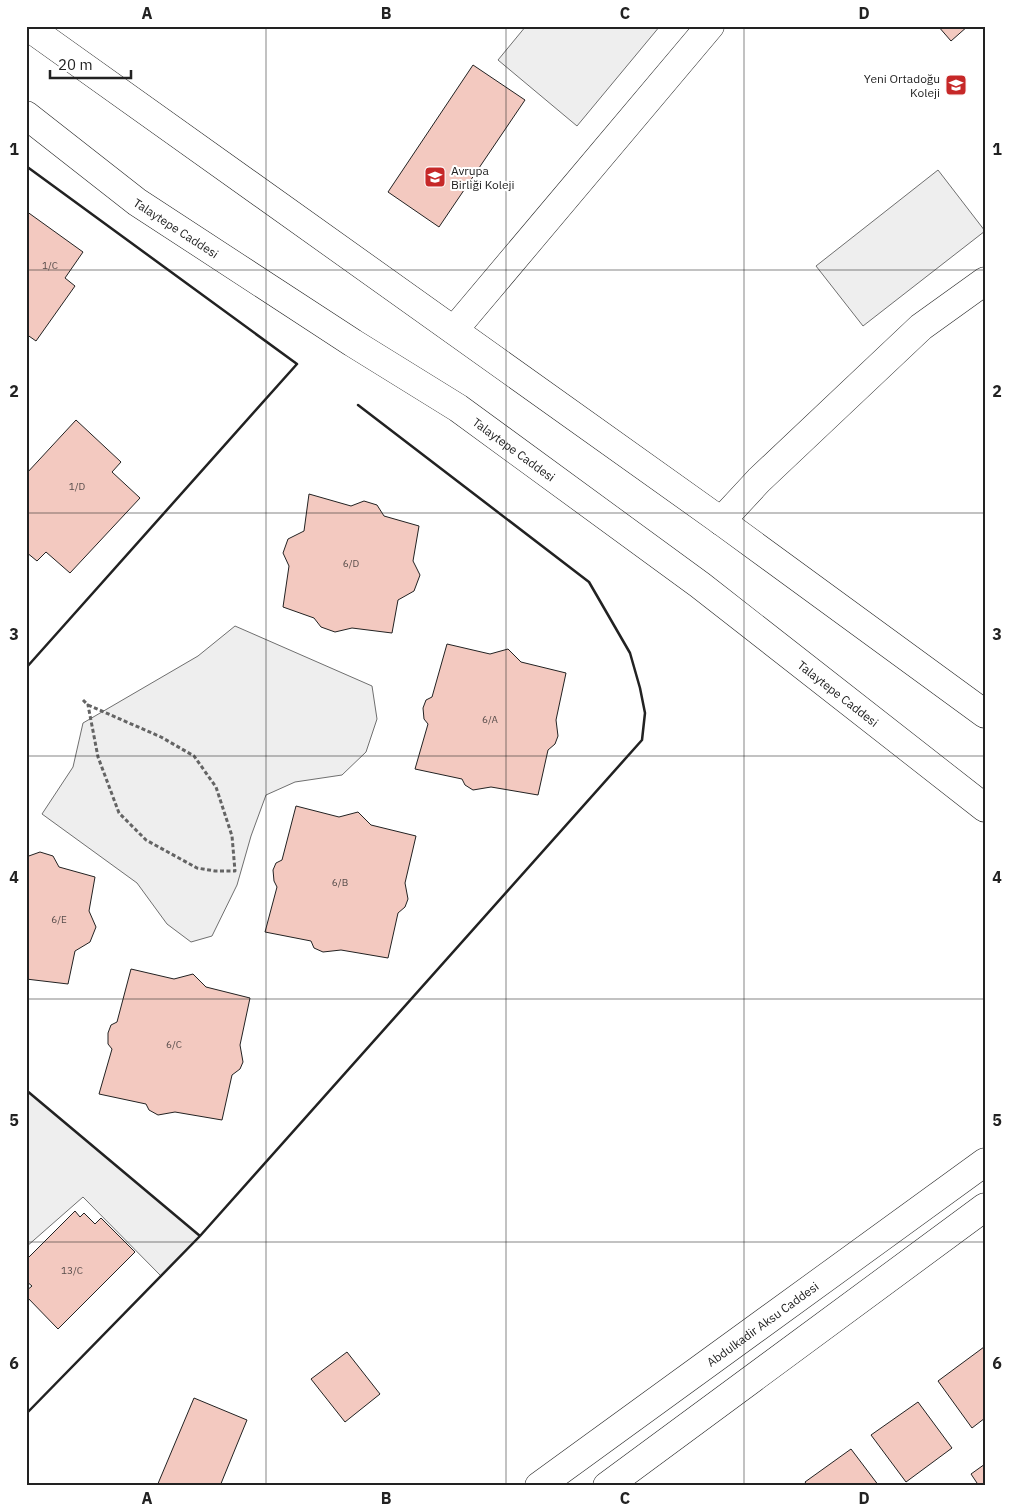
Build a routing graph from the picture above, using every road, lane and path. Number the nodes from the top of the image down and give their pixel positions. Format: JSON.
{"nodes":[{"id":1,"x":27,"y":26,"type":"edge"},
{"id":2,"x":710,"y":26,"type":"edge"},
{"id":3,"x":26,"y":115,"type":"edge"},
{"id":4,"x":985,"y":281,"type":"edge"},
{"id":5,"x":454,"y":330,"type":"junction"},
{"id":6,"x":721,"y":521,"type":"junction"},
{"id":7,"x":83,"y":700,"type":"dead end"},
{"id":8,"x":88,"y":705,"type":"junction"},
{"id":9,"x":985,"y":714,"type":"edge"},
{"id":10,"x":985,"y":808,"type":"edge"},
{"id":11,"x":985,"y":1162,"type":"edge"},
{"id":12,"x":985,"y":1206,"type":"edge"},
{"id":13,"x":539,"y":1486,"type":"edge"},
{"id":14,"x":607,"y":1486,"type":"edge"}],
"edges":[{"from":1,"to":5,"type":"main road"},
{"from":2,"to":5,"type":"main road"},
{"from":3,"to":10,"type":"main road","name":"Talaytepe Caddesi"},
{"from":4,"to":6,"type":"main road"},
{"from":5,"to":6,"type":"main road"},
{"from":6,"to":9,"type":"main road"},
{"from":7,"to":8,"type":"path"},
{"from":8,"to":8,"type":"path"},
{"from":11,"to":13,"type":"main road","name":"Abdulkadir Aksu Caddesi"},
{"from":12,"to":14,"type":"main road"}]}
